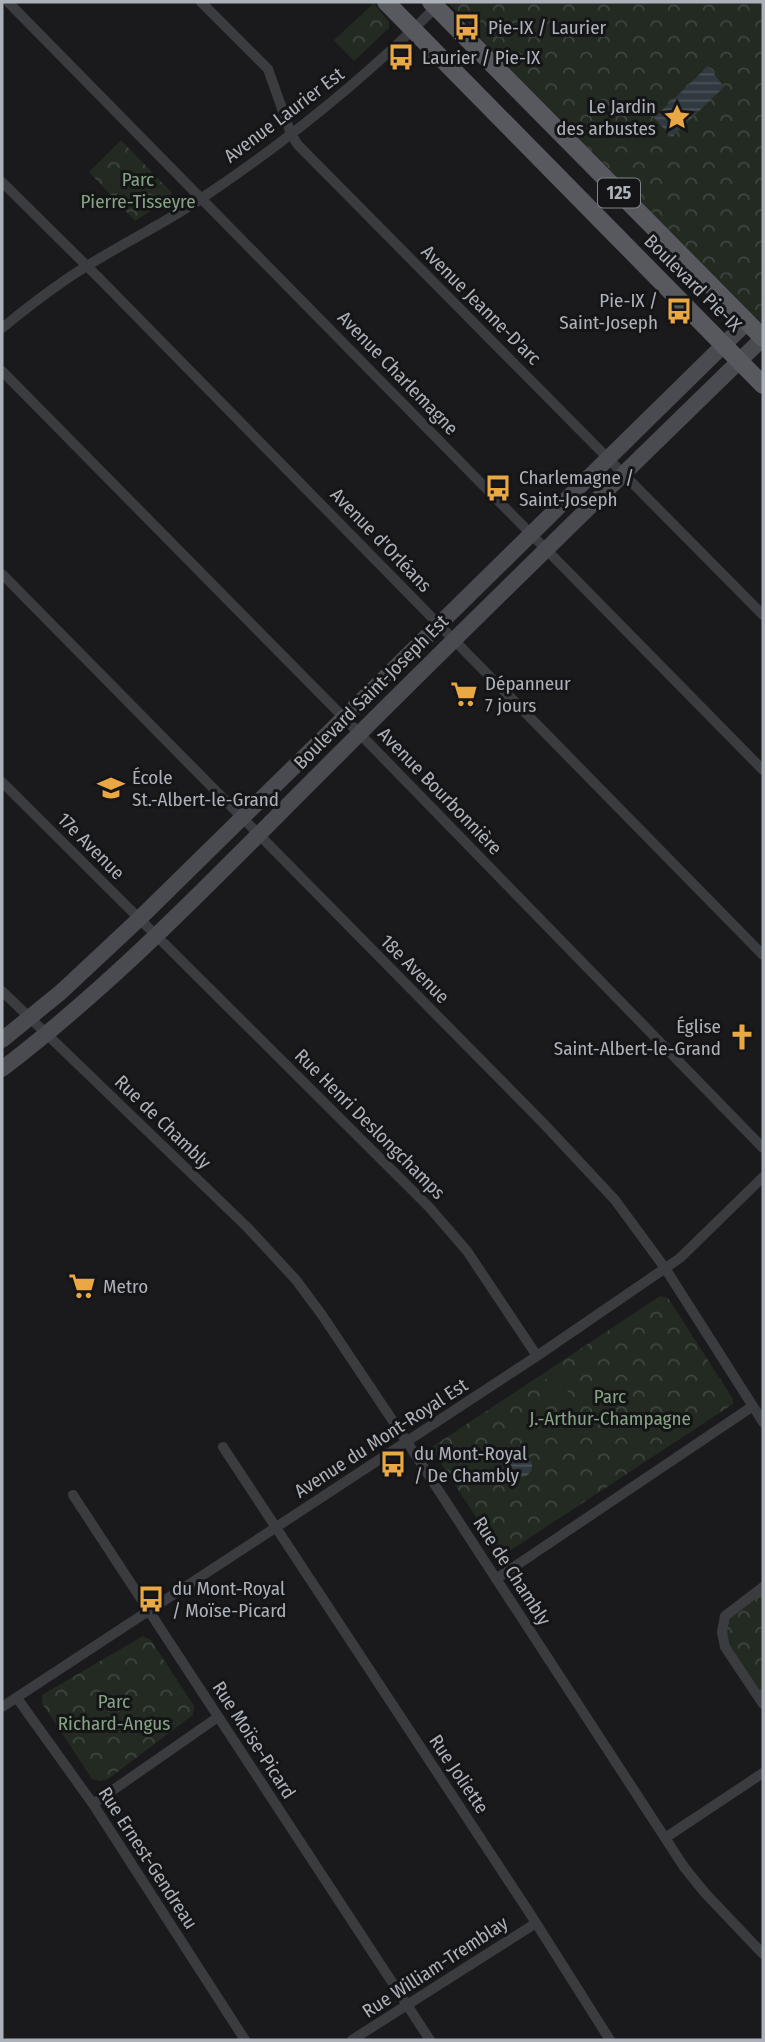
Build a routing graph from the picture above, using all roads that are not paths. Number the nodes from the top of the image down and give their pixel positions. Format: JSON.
{"nodes":[{"id":1,"x":8,"y":2,"type":"edge"},
{"id":2,"x":201,"y":2,"type":"edge"},
{"id":3,"x":386,"y":2,"type":"edge"},
{"id":4,"x":434,"y":5,"type":"edge"},
{"id":5,"x":414,"y":30,"type":"junction"},
{"id":6,"x":291,"y":134,"type":"junction"},
{"id":7,"x":2,"y":182,"type":"edge"},
{"id":8,"x":203,"y":198,"type":"junction"},
{"id":9,"x":86,"y":267,"type":"junction"},
{"id":10,"x":747,"y":322,"type":"junction"},
{"id":11,"x":2,"y":328,"type":"edge"},
{"id":12,"x":763,"y":338,"type":"edge"},
{"id":13,"x":723,"y":345,"type":"junction"},
{"id":14,"x":740,"y":361,"type":"junction"},
{"id":15,"x":2,"y":371,"type":"edge"},
{"id":16,"x":763,"y":385,"type":"edge"},
{"id":17,"x":608,"y":458,"type":"junction"},
{"id":18,"x":624,"y":474,"type":"junction"},
{"id":19,"x":531,"y":535,"type":"junction"},
{"id":20,"x":546,"y":549,"type":"junction"},
{"id":21,"x":2,"y":574,"type":"edge"},
{"id":22,"x":763,"y":615,"type":"edge"},
{"id":23,"x":440,"y":625,"type":"junction"},
{"id":24,"x":454,"y":639,"type":"junction"},
{"id":25,"x":345,"y":719,"type":"junction"},
{"id":26,"x":359,"y":733,"type":"junction"},
{"id":27,"x":763,"y":770,"type":"edge"},
{"id":28,"x":2,"y":782,"type":"edge"},
{"id":29,"x":242,"y":819,"type":"junction"},
{"id":30,"x":258,"y":834,"type":"junction"},
{"id":31,"x":139,"y":919,"type":"junction"},
{"id":32,"x":156,"y":935,"type":"junction"},
{"id":33,"x":763,"y":955,"type":"edge"},
{"id":34,"x":2,"y":991,"type":"edge"},
{"id":35,"x":29,"y":1018,"type":"junction"},
{"id":36,"x":46,"y":1035,"type":"junction"},
{"id":37,"x":2,"y":1040,"type":"edge"},
{"id":38,"x":2,"y":1069,"type":"edge"},
{"id":39,"x":763,"y":1147,"type":"edge"},
{"id":40,"x":763,"y":1177,"type":"edge"},
{"id":41,"x":665,"y":1268,"type":"junction"},
{"id":42,"x":537,"y":1356,"type":"junction"},
{"id":43,"x":753,"y":1406,"type":"junction"},
{"id":44,"x":763,"y":1422,"type":"edge"},
{"id":45,"x":407,"y":1442,"type":"junction"},
{"id":46,"x":223,"y":1447,"type":"dead end"},
{"id":47,"x":73,"y":1495,"type":"dead end"},
{"id":48,"x":277,"y":1528,"type":"junction"},
{"id":49,"x":496,"y":1579,"type":"junction"},
{"id":50,"x":763,"y":1587,"type":"edge"},
{"id":51,"x":148,"y":1612,"type":"junction"},
{"id":52,"x":17,"y":1698,"type":"junction"},
{"id":53,"x":763,"y":1704,"type":"edge"},
{"id":54,"x":2,"y":1707,"type":"edge"},
{"id":55,"x":218,"y":1717,"type":"junction"},
{"id":56,"x":763,"y":1773,"type":"edge"},
{"id":57,"x":93,"y":1804,"type":"junction"},
{"id":58,"x":665,"y":1838,"type":"junction"},
{"id":59,"x":536,"y":1923,"type":"junction"},
{"id":60,"x":763,"y":1954,"type":"edge"},
{"id":61,"x":406,"y":2004,"type":"junction"},
{"id":62,"x":245,"y":2040,"type":"edge"},
{"id":63,"x":352,"y":2040,"type":"edge"},
{"id":64,"x":430,"y":2040,"type":"edge"},
{"id":65,"x":610,"y":2040,"type":"edge"}],
"edges":[{"from":1,"to":8,"type":"street","name":"Avenue Charlemagne"},
{"from":2,"to":6,"type":"street","name":"Avenue Jeanne-D'arc"},
{"from":3,"to":5,"type":"main road","name":"Boulevard Pie-IX","number":"125"},
{"from":4,"to":5,"type":"street","name":"Avenue Laurier Est"},
{"from":4,"to":10,"type":"main road","name":"Boulevard Pie-IX","number":"125"},
{"from":5,"to":6,"type":"street","name":"Avenue Laurier Est"},
{"from":5,"to":13,"type":"main road","name":"Boulevard Pie-IX","number":"125"},
{"from":6,"to":8,"type":"street","name":"Avenue Laurier Est"},
{"from":6,"to":17,"type":"street","name":"Avenue Jeanne-D'arc"},
{"from":7,"to":9,"type":"street","name":"Avenue d'Orléans"},
{"from":8,"to":9,"type":"street","name":"Avenue Laurier Est"},
{"from":8,"to":19,"type":"street","name":"Avenue Charlemagne"},
{"from":9,"to":11,"type":"street","name":"Avenue Laurier Est"},
{"from":9,"to":23,"type":"street","name":"Avenue d'Orléans"},
{"from":10,"to":12,"type":"main road","name":"Boulevard Pie-IX","number":"125"},
{"from":10,"to":13,"type":"main road","name":"Boulevard Saint-Joseph Est"},
{"from":12,"to":14,"type":"main road","name":"Boulevard Saint-Joseph Est"},
{"from":13,"to":14,"type":"main road","name":"Boulevard Pie-IX","number":"125"},
{"from":13,"to":17,"type":"main road","name":"Boulevard Saint-Joseph Est"},
{"from":14,"to":16,"type":"main road","name":"Boulevard Pie-IX","number":"125"},
{"from":14,"to":18,"type":"main road","name":"Boulevard Saint-Joseph Est"},
{"from":15,"to":25,"type":"street","name":"Avenue Bourbonnière"},
{"from":17,"to":18,"type":"street","name":"Avenue Jeanne-D'arc"},
{"from":17,"to":19,"type":"main road","name":"Boulevard Saint-Joseph Est"},
{"from":18,"to":20,"type":"main road","name":"Boulevard Saint-Joseph Est"},
{"from":18,"to":22,"type":"street","name":"Avenue Jeanne-D'arc"},
{"from":19,"to":20,"type":"street","name":"Avenue Charlemagne"},
{"from":19,"to":23,"type":"main road","name":"Boulevard Saint-Joseph Est"},
{"from":20,"to":24,"type":"main road","name":"Boulevard Saint-Joseph Est"},
{"from":20,"to":27,"type":"street","name":"Avenue Charlemagne"},
{"from":21,"to":29,"type":"street","name":"18e Avenue"},
{"from":23,"to":24,"type":"street","name":"Avenue d'Orléans"},
{"from":23,"to":25,"type":"main road","name":"Boulevard Saint-Joseph Est"},
{"from":24,"to":26,"type":"main road","name":"Boulevard Saint-Joseph Est"},
{"from":24,"to":33,"type":"street","name":"Avenue d'Orléans"},
{"from":25,"to":26,"type":"street","name":"Avenue Bourbonnière"},
{"from":25,"to":29,"type":"main road","name":"Boulevard Saint-Joseph Est"},
{"from":26,"to":30,"type":"main road","name":"Boulevard Saint-Joseph Est"},
{"from":26,"to":39,"type":"street","name":"Avenue Bourbonnière"},
{"from":28,"to":31,"type":"street","name":"17e Avenue"},
{"from":29,"to":30,"type":"street","name":"18e Avenue"},
{"from":29,"to":31,"type":"main road","name":"Boulevard Saint-Joseph Est"},
{"from":30,"to":32,"type":"main road","name":"Boulevard Saint-Joseph Est"},
{"from":30,"to":41,"type":"street","name":"18e Avenue"},
{"from":31,"to":32,"type":"street","name":"17e Avenue"},
{"from":31,"to":35,"type":"main road","name":"Boulevard Saint-Joseph Est"},
{"from":32,"to":36,"type":"main road","name":"Boulevard Saint-Joseph Est"},
{"from":32,"to":42,"type":"street","name":"Rue Henri Deslongchamps"},
{"from":34,"to":35,"type":"street","name":"Rue de Chambly"},
{"from":35,"to":36,"type":"street","name":"Rue de Chambly"},
{"from":35,"to":37,"type":"main road","name":"Boulevard Saint-Joseph Est"},
{"from":36,"to":38,"type":"main road","name":"Boulevard Saint-Joseph Est"},
{"from":36,"to":45,"type":"street","name":"Rue de Chambly"},
{"from":40,"to":41,"type":"street","name":"Avenue du Mont-Royal Est"},
{"from":41,"to":42,"type":"street","name":"Avenue du Mont-Royal Est"},
{"from":41,"to":43,"type":"street","name":"18e Avenue"},
{"from":42,"to":45,"type":"street","name":"Avenue du Mont-Royal Est"},
{"from":43,"to":44,"type":"street","name":"18e Avenue"},
{"from":43,"to":49,"type":"street"},
{"from":45,"to":48,"type":"street","name":"Avenue du Mont-Royal Est"},
{"from":45,"to":49,"type":"street","name":"Rue de Chambly"},
{"from":46,"to":48,"type":"street","name":"Rue Joliette"},
{"from":47,"to":51,"type":"street","name":"Rue Moïse-Picard"},
{"from":48,"to":51,"type":"street","name":"Avenue du Mont-Royal Est"},
{"from":48,"to":59,"type":"street","name":"Rue Joliette"},
{"from":49,"to":58,"type":"street","name":"Rue de Chambly"},
{"from":50,"to":53,"type":"street"},
{"from":51,"to":52,"type":"street","name":"Avenue du Mont-Royal Est"},
{"from":51,"to":55,"type":"street","name":"Rue Moïse-Picard"},
{"from":52,"to":54,"type":"street","name":"Avenue du Mont-Royal Est"},
{"from":52,"to":57,"type":"street","name":"Rue Ernest-Gendreau"},
{"from":55,"to":57,"type":"street"},
{"from":55,"to":61,"type":"street","name":"Rue Moïse-Picard"},
{"from":56,"to":58,"type":"street"},
{"from":57,"to":62,"type":"street","name":"Rue Ernest-Gendreau"},
{"from":58,"to":60,"type":"street","name":"Rue de Chambly"},
{"from":59,"to":61,"type":"street","name":"Rue William-Tremblay"},
{"from":59,"to":65,"type":"street","name":"Rue Joliette"},
{"from":61,"to":63,"type":"street","name":"Rue William-Tremblay"},
{"from":61,"to":64,"type":"street","name":"Rue Moïse-Picard"}]}
